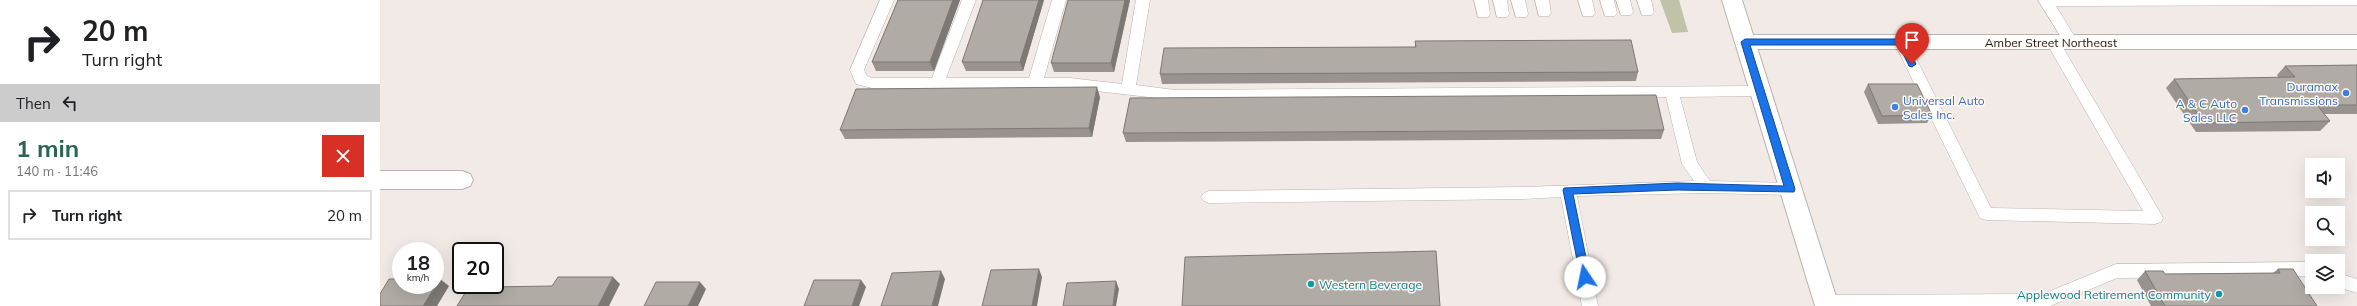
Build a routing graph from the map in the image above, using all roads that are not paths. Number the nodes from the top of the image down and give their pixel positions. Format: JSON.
{"nodes":[{"id":1,"x":887,"y":0,"type":"edge"},
{"id":2,"x":970,"y":0,"type":"edge"},
{"id":3,"x":1059,"y":0,"type":"edge"},
{"id":4,"x":1143,"y":0,"type":"edge"},
{"id":5,"x":1481,"y":0,"type":"edge"},
{"id":6,"x":1500,"y":0,"type":"edge"},
{"id":7,"x":1518,"y":0,"type":"edge"},
{"id":8,"x":1542,"y":0,"type":"edge"},
{"id":9,"x":1732,"y":0,"type":"edge"},
{"id":10,"x":2046,"y":1,"type":"edge"},
{"id":11,"x":2357,"y":1,"type":"edge"},
{"id":12,"x":1483,"y":14,"type":"dead end"},
{"id":13,"x":1502,"y":14,"type":"dead end"},
{"id":14,"x":1521,"y":14,"type":"dead end"},
{"id":15,"x":1544,"y":14,"type":"dead end"},
{"id":16,"x":1745,"y":42,"type":"junction"},
{"id":17,"x":1902,"y":42,"type":"junction"},
{"id":18,"x":2062,"y":42,"type":"junction"},
{"id":19,"x":2357,"y":42,"type":"edge"},
{"id":20,"x":937,"y":83,"type":"junction"},
{"id":21,"x":1035,"y":83,"type":"junction"},
{"id":22,"x":1128,"y":89,"type":"junction"},
{"id":23,"x":1760,"y":91,"type":"junction"},
{"id":24,"x":1672,"y":92,"type":"junction"},
{"id":25,"x":380,"y":180,"type":"edge"},
{"id":26,"x":462,"y":180,"type":"dead end"},
{"id":27,"x":1706,"y":187,"type":"junction"},
{"id":28,"x":1790,"y":189,"type":"junction"},
{"id":29,"x":1568,"y":190,"type":"junction"},
{"id":30,"x":1209,"y":197,"type":"dead end"},
{"id":31,"x":2305,"y":269,"type":"edge"},
{"id":32,"x":2345,"y":282,"type":"edge"},
{"id":33,"x":2357,"y":286,"type":"edge"},
{"id":34,"x":1826,"y":304,"type":"edge"},
{"id":35,"x":1590,"y":306,"type":"edge"}],
"edges":[{"from":1,"to":20,"type":"lane"},
{"from":2,"to":20,"type":"lane"},
{"from":3,"to":21,"type":"lane"},
{"from":4,"to":22,"type":"lane"},
{"from":5,"to":12,"type":"lane"},
{"from":6,"to":13,"type":"lane"},
{"from":7,"to":14,"type":"lane"},
{"from":8,"to":15,"type":"lane"},
{"from":9,"to":16,"type":"street"},
{"from":10,"to":11,"type":"lane"},
{"from":10,"to":18,"type":"lane"},
{"from":16,"to":17,"type":"street","name":"Amber Street Northeast"},
{"from":16,"to":23,"type":"street"},
{"from":17,"to":18,"type":"street","name":"Amber Street Northeast"},
{"from":17,"to":18,"type":"lane"},
{"from":18,"to":19,"type":"street","name":"Amber Street Northeast"},
{"from":20,"to":21,"type":"lane"},
{"from":21,"to":22,"type":"lane"},
{"from":22,"to":24,"type":"lane"},
{"from":23,"to":24,"type":"lane"},
{"from":23,"to":28,"type":"street"},
{"from":24,"to":27,"type":"lane"},
{"from":25,"to":26,"type":"street"},
{"from":27,"to":28,"type":"lane"},
{"from":27,"to":29,"type":"lane"},
{"from":28,"to":34,"type":"street"},
{"from":29,"to":30,"type":"lane"},
{"from":29,"to":35,"type":"lane"},
{"from":31,"to":34,"type":"lane"},
{"from":32,"to":33,"type":"lane"}]}
